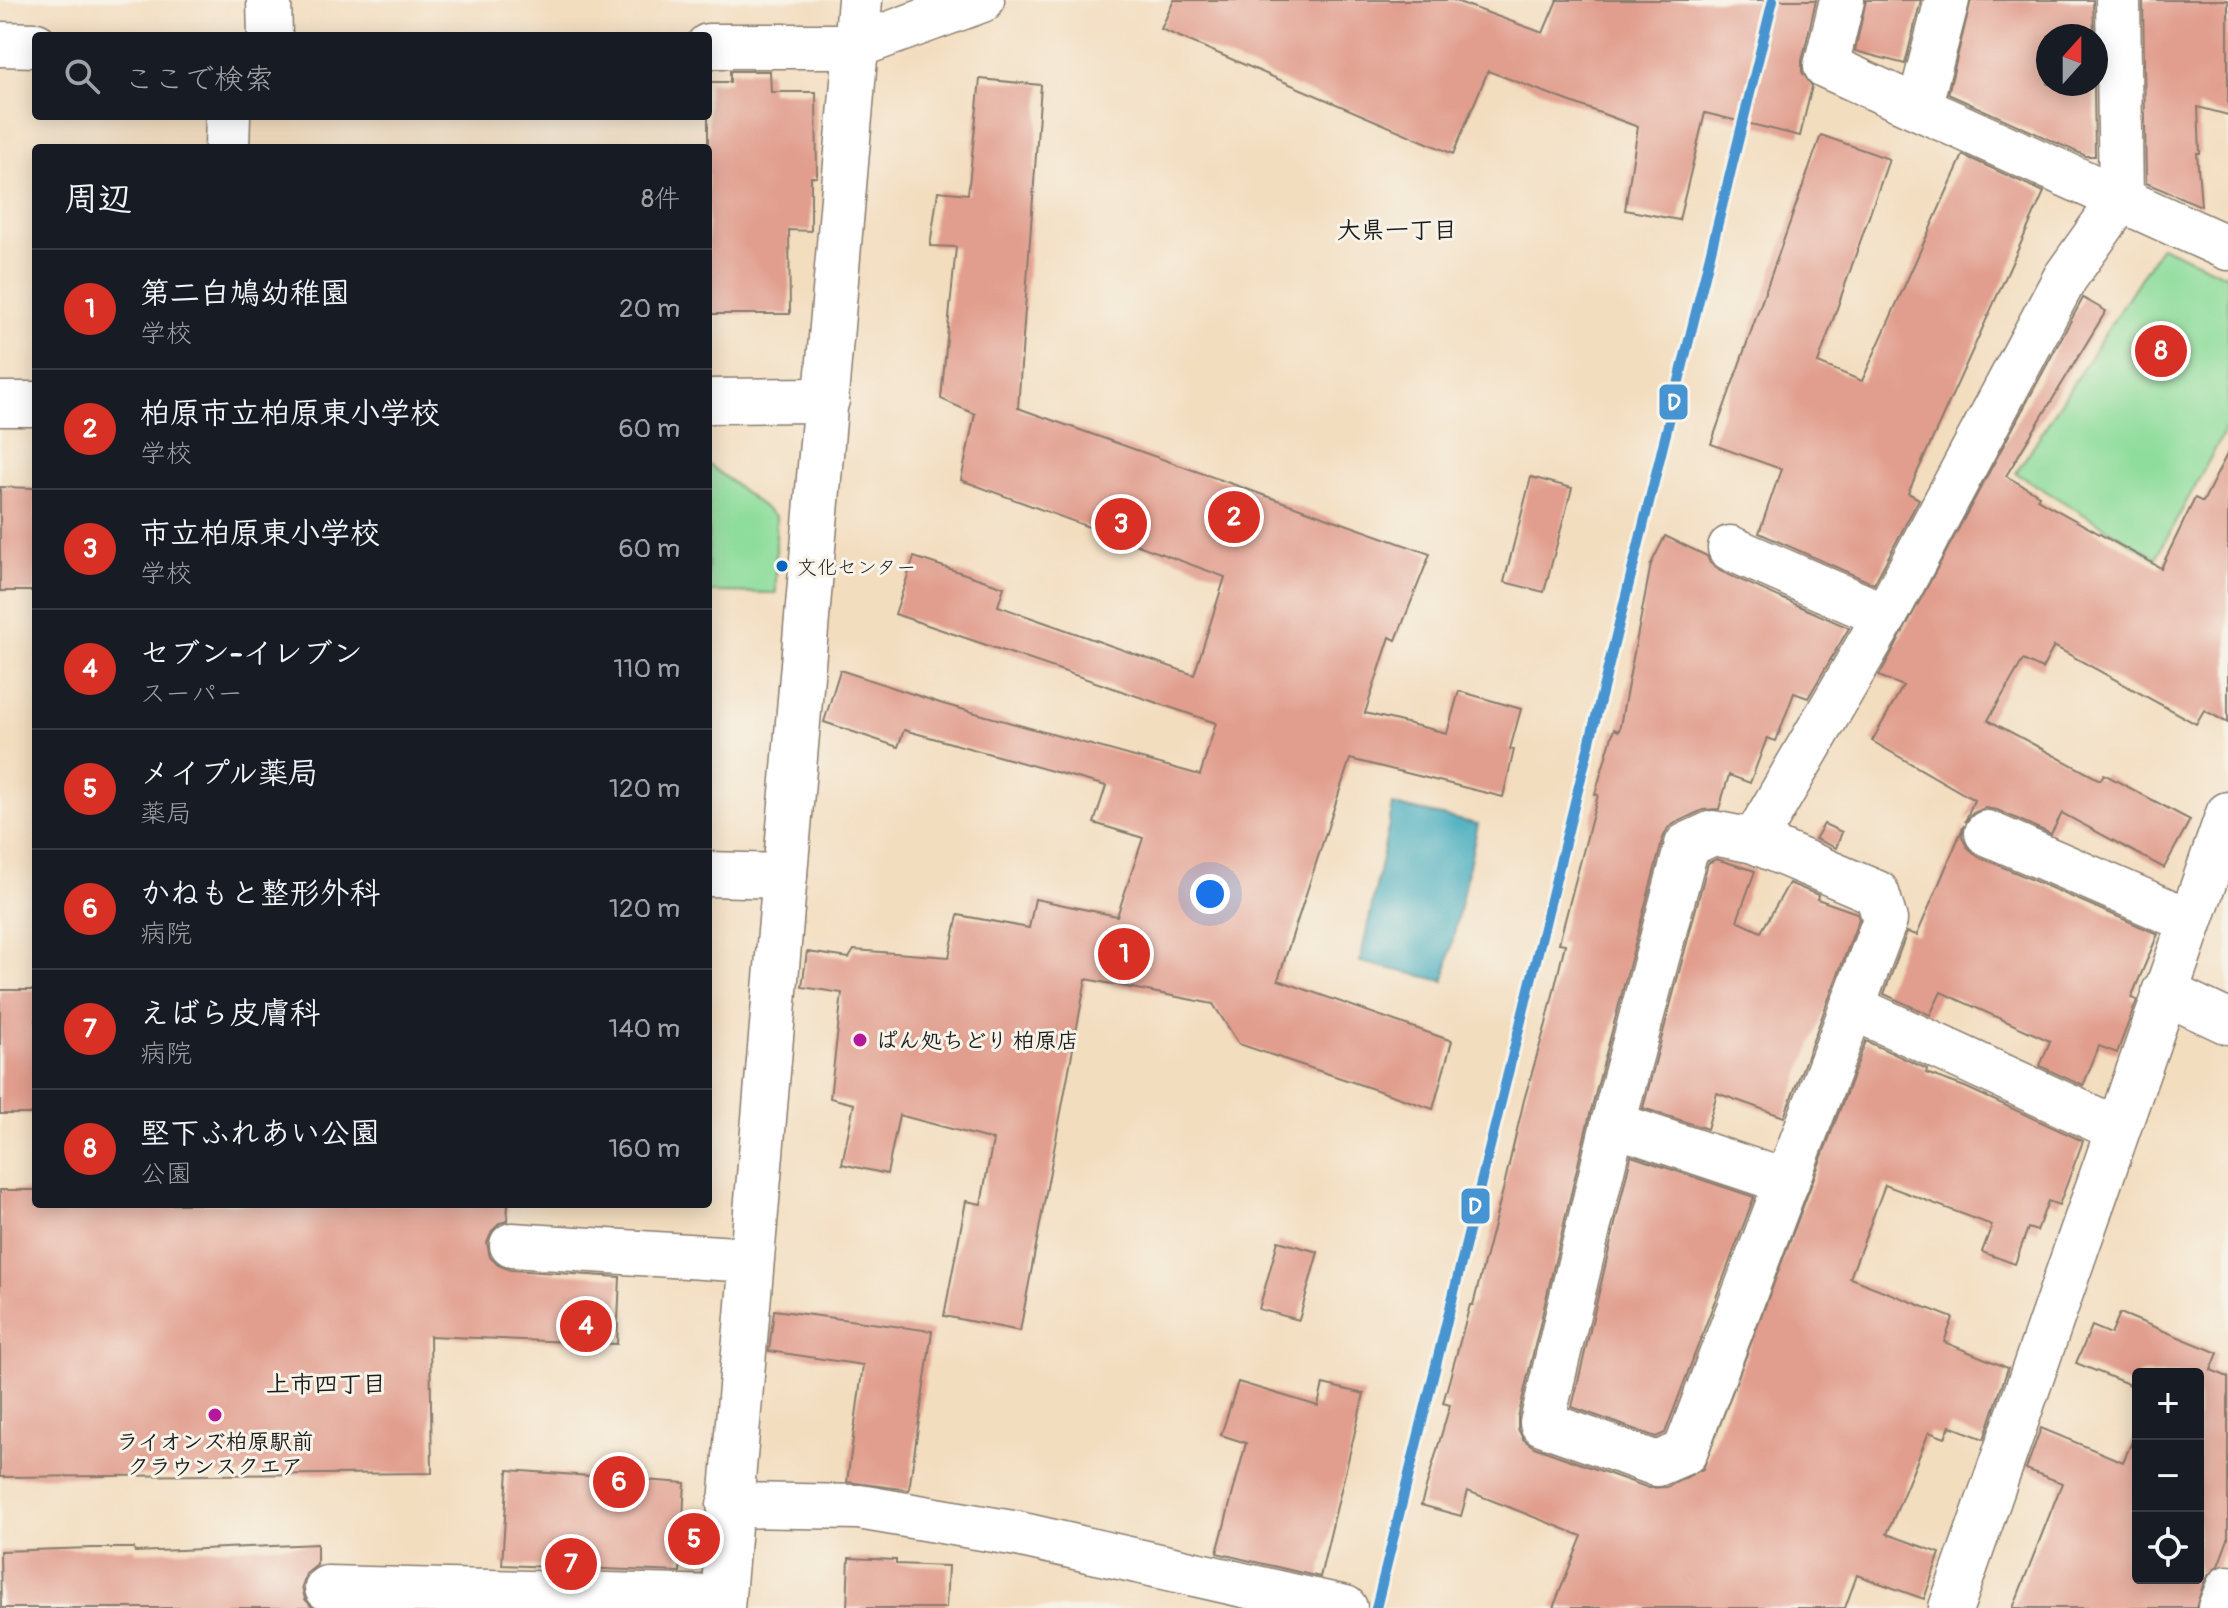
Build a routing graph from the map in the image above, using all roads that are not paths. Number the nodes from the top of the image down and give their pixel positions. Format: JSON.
{"nodes":[{"id":1,"x":269,"y":0,"type":"edge"},
{"id":2,"x":860,"y":0,"type":"edge"},
{"id":3,"x":982,"y":0,"type":"edge"},
{"id":4,"x":1842,"y":0,"type":"edge"},
{"id":5,"x":1947,"y":0,"type":"edge"},
{"id":6,"x":2118,"y":0,"type":"edge"},
{"id":7,"x":270,"y":32,"type":"edge"},
{"id":8,"x":0,"y":44,"type":"edge"},
{"id":9,"x":32,"y":45,"type":"edge"},
{"id":10,"x":712,"y":46,"type":"edge"},
{"id":11,"x":856,"y":46,"type":"junction"},
{"id":12,"x":1919,"y":108,"type":"junction"},
{"id":13,"x":228,"y":120,"type":"edge"},
{"id":14,"x":227,"y":144,"type":"edge"},
{"id":15,"x":2121,"y":199,"type":"junction"},
{"id":16,"x":2228,"y":248,"type":"edge"},
{"id":17,"x":827,"y":400,"type":"junction"},
{"id":18,"x":712,"y":401,"type":"edge"},
{"id":19,"x":0,"y":404,"type":"edge"},
{"id":20,"x":32,"y":404,"type":"edge"},
{"id":21,"x":1730,"y":548,"type":"dead end"},
{"id":22,"x":1885,"y":616,"type":"junction"},
{"id":23,"x":2228,"y":814,"type":"edge"},
{"id":24,"x":1987,"y":833,"type":"dead end"},
{"id":25,"x":1754,"y":841,"type":"junction"},
{"id":26,"x":712,"y":874,"type":"edge"},
{"id":27,"x":785,"y":876,"type":"junction"},
{"id":28,"x":2190,"y":921,"type":"junction"},
{"id":29,"x":2164,"y":992,"type":"junction"},
{"id":30,"x":1852,"y":1007,"type":"junction"},
{"id":31,"x":2228,"y":1022,"type":"edge"},
{"id":32,"x":1613,"y":1124,"type":"junction"},
{"id":33,"x":2117,"y":1129,"type":"junction"},
{"id":34,"x":1787,"y":1182,"type":"junction"},
{"id":35,"x":512,"y":1245,"type":"dead end"},
{"id":36,"x":751,"y":1260,"type":"junction"},
{"id":37,"x":729,"y":1505,"type":"junction"},
{"id":38,"x":327,"y":1588,"type":"dead end"},
{"id":39,"x":2228,"y":1588,"type":"edge"},
{"id":40,"x":722,"y":1603,"type":"edge"},
{"id":41,"x":1345,"y":1608,"type":"edge"},
{"id":42,"x":1951,"y":1608,"type":"edge"},
{"id":43,"x":2220,"y":1608,"type":"edge"}],
"edges":[{"from":1,"to":7,"type":"street"},
{"from":2,"to":11,"type":"street"},
{"from":3,"to":11,"type":"street"},
{"from":4,"to":12,"type":"street"},
{"from":5,"to":12,"type":"street"},
{"from":6,"to":15,"type":"street"},
{"from":8,"to":9,"type":"street"},
{"from":10,"to":11,"type":"street"},
{"from":11,"to":17,"type":"street"},
{"from":12,"to":15,"type":"street"},
{"from":13,"to":14,"type":"street"},
{"from":15,"to":16,"type":"street"},
{"from":15,"to":22,"type":"street"},
{"from":17,"to":18,"type":"street"},
{"from":17,"to":27,"type":"street"},
{"from":19,"to":20,"type":"street"},
{"from":21,"to":22,"type":"street"},
{"from":22,"to":25,"type":"street"},
{"from":23,"to":28,"type":"street"},
{"from":24,"to":28,"type":"street"},
{"from":25,"to":30,"type":"street"},
{"from":25,"to":32,"type":"street"},
{"from":26,"to":27,"type":"street"},
{"from":27,"to":36,"type":"street"},
{"from":28,"to":29,"type":"street"},
{"from":29,"to":31,"type":"street"},
{"from":29,"to":33,"type":"street"},
{"from":30,"to":33,"type":"street"},
{"from":30,"to":34,"type":"street"},
{"from":32,"to":34,"type":"street"},
{"from":32,"to":34,"type":"street"},
{"from":33,"to":42,"type":"street"},
{"from":35,"to":36,"type":"street"},
{"from":36,"to":37,"type":"street"},
{"from":37,"to":40,"type":"street"},
{"from":37,"to":41,"type":"street"},
{"from":38,"to":40,"type":"street"},
{"from":39,"to":43,"type":"street"}]}
